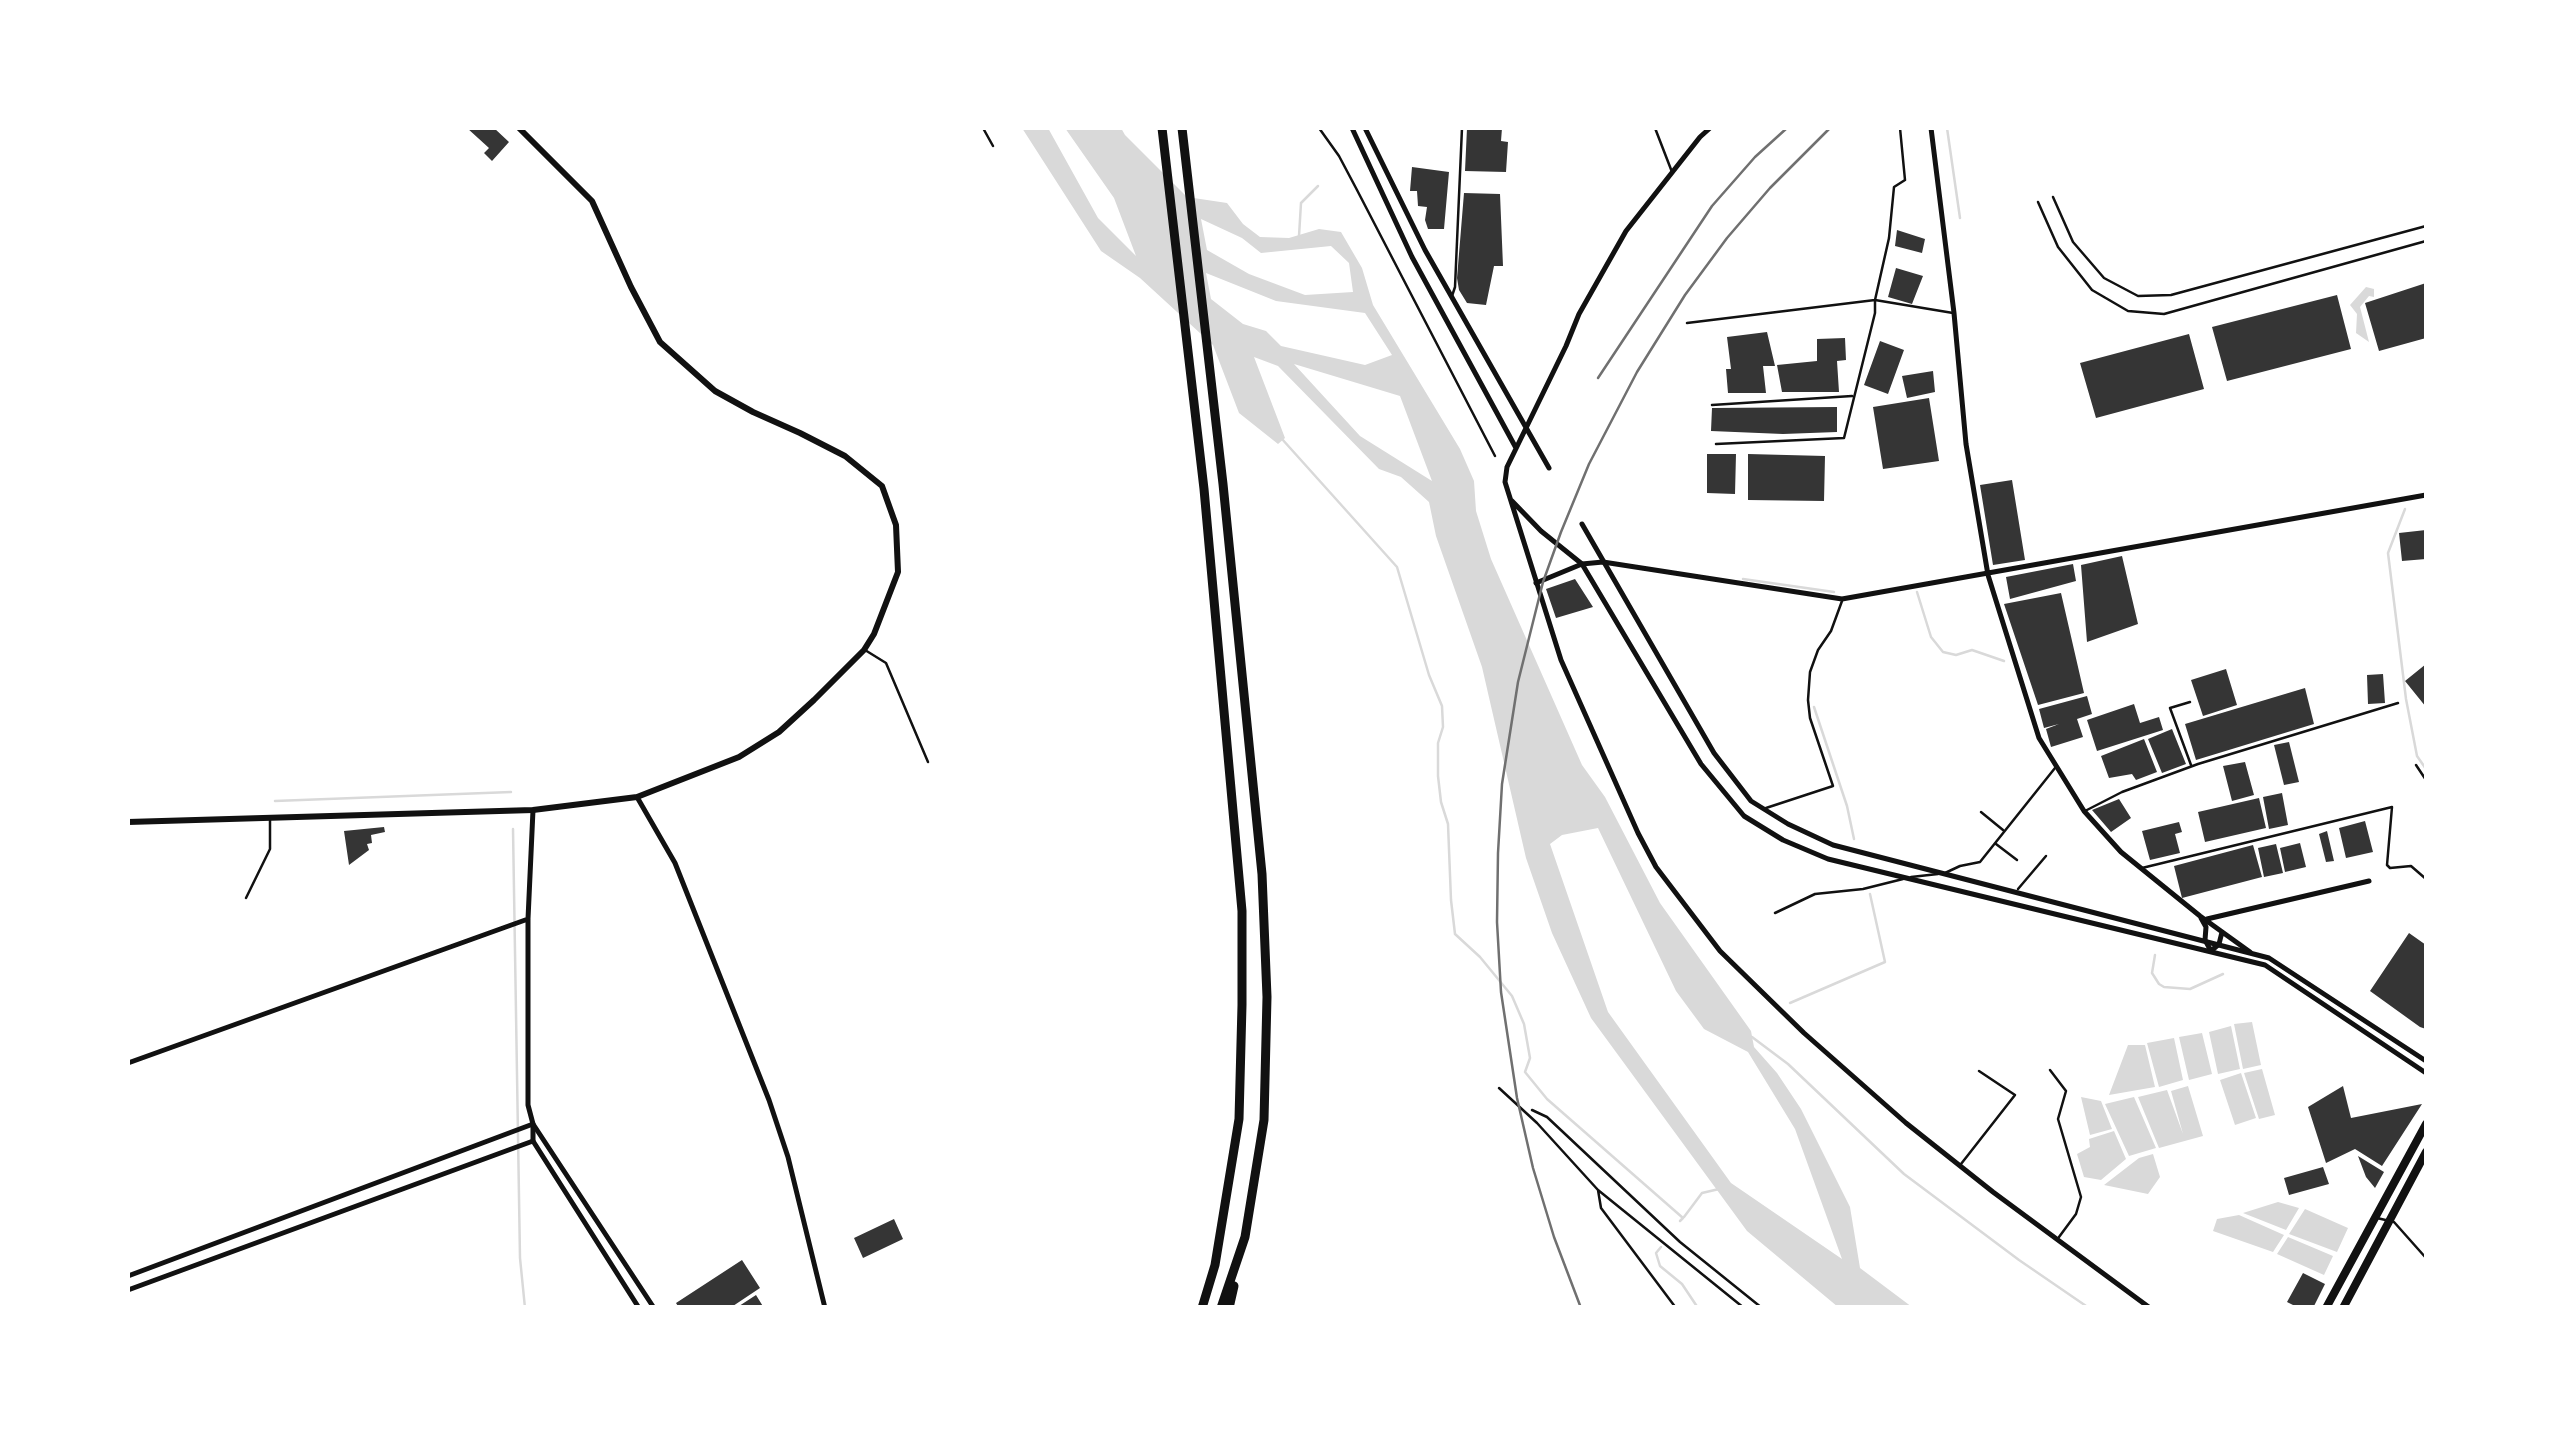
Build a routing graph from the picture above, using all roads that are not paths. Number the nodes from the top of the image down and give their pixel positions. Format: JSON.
{"nodes":[{"id":1,"x":518,"y":128,"type":"edge"},
{"id":2,"x":983,"y":128,"type":"edge"},
{"id":3,"x":1162,"y":128,"type":"edge"},
{"id":4,"x":1182,"y":128,"type":"edge"},
{"id":5,"x":1319,"y":128,"type":"edge"},
{"id":6,"x":1352,"y":128,"type":"edge"},
{"id":7,"x":1365,"y":128,"type":"edge"},
{"id":8,"x":1462,"y":128,"type":"edge"},
{"id":9,"x":1655,"y":128,"type":"edge"},
{"id":10,"x":1710,"y":128,"type":"edge"},
{"id":11,"x":1900,"y":128,"type":"edge"},
{"id":12,"x":1931,"y":128,"type":"edge"},
{"id":13,"x":993,"y":146,"type":"dead end"},
{"id":14,"x":1672,"y":172,"type":"junction"},
{"id":15,"x":2053,"y":197,"type":"dead end"},
{"id":16,"x":2038,"y":202,"type":"dead end"},
{"id":17,"x":2426,"y":226,"type":"edge"},
{"id":18,"x":2426,"y":241,"type":"edge"},
{"id":19,"x":1452,"y":298,"type":"junction"},
{"id":20,"x":1874,"y":300,"type":"junction"},
{"id":21,"x":1954,"y":313,"type":"junction"},
{"id":22,"x":1687,"y":324,"type":"dead end"},
{"id":23,"x":1854,"y":396,"type":"junction"},
{"id":24,"x":1712,"y":405,"type":"dead end"},
{"id":25,"x":1526,"y":428,"type":"junction"},
{"id":26,"x":1716,"y":444,"type":"dead end"},
{"id":27,"x":1516,"y":448,"type":"junction"},
{"id":28,"x":1495,"y":456,"type":"dead end"},
{"id":29,"x":1548,"y":468,"type":"dead end"},
{"id":30,"x":2426,"y":495,"type":"edge"},
{"id":31,"x":1510,"y":498,"type":"junction"},
{"id":32,"x":1582,"y":524,"type":"dead end"},
{"id":33,"x":1603,"y":562,"type":"junction"},
{"id":34,"x":1582,"y":564,"type":"junction"},
{"id":35,"x":1988,"y":575,"type":"junction"},
{"id":36,"x":1536,"y":582,"type":"junction"},
{"id":37,"x":1842,"y":599,"type":"junction"},
{"id":38,"x":864,"y":650,"type":"junction"},
{"id":39,"x":2190,"y":702,"type":"dead end"},
{"id":40,"x":2398,"y":703,"type":"dead end"},
{"id":41,"x":928,"y":762,"type":"dead end"},
{"id":42,"x":2416,"y":765,"type":"dead end"},
{"id":43,"x":2056,"y":767,"type":"junction"},
{"id":44,"x":2192,"y":767,"type":"junction"},
{"id":45,"x":2426,"y":780,"type":"edge"},
{"id":46,"x":637,"y":797,"type":"junction"},
{"id":47,"x":1764,"y":809,"type":"junction"},
{"id":48,"x":534,"y":810,"type":"junction"},
{"id":49,"x":2084,"y":811,"type":"junction"},
{"id":50,"x":1981,"y":812,"type":"dead end"},
{"id":51,"x":270,"y":817,"type":"junction"},
{"id":52,"x":128,"y":822,"type":"edge"},
{"id":53,"x":2004,"y":831,"type":"junction"},
{"id":54,"x":1995,"y":843,"type":"junction"},
{"id":55,"x":2046,"y":856,"type":"dead end"},
{"id":56,"x":2017,"y":860,"type":"dead end"},
{"id":57,"x":2140,"y":869,"type":"junction"},
{"id":58,"x":1942,"y":874,"type":"junction"},
{"id":59,"x":1908,"y":878,"type":"junction"},
{"id":60,"x":2426,"y":879,"type":"edge"},
{"id":61,"x":2369,"y":881,"type":"dead end"},
{"id":62,"x":2016,"y":892,"type":"junction"},
{"id":63,"x":246,"y":898,"type":"dead end"},
{"id":64,"x":1775,"y":913,"type":"dead end"},
{"id":65,"x":2202,"y":918,"type":"junction"},
{"id":66,"x":528,"y":919,"type":"junction"},
{"id":67,"x":2222,"y":932,"type":"junction"},
{"id":68,"x":2205,"y":940,"type":"junction"},
{"id":69,"x":2220,"y":944,"type":"junction"},
{"id":70,"x":2211,"y":951,"type":"junction"},
{"id":71,"x":2250,"y":952,"type":"junction"},
{"id":72,"x":2426,"y":1061,"type":"edge"},
{"id":73,"x":128,"y":1063,"type":"edge"},
{"id":74,"x":2050,"y":1070,"type":"dead end"},
{"id":75,"x":1979,"y":1071,"type":"dead end"},
{"id":76,"x":2426,"y":1073,"type":"edge"},
{"id":77,"x":1499,"y":1088,"type":"dead end"},
{"id":78,"x":533,"y":1124,"type":"junction"},
{"id":79,"x":2426,"y":1124,"type":"edge"},
{"id":80,"x":533,"y":1141,"type":"junction"},
{"id":81,"x":2426,"y":1152,"type":"edge"},
{"id":82,"x":1960,"y":1166,"type":"junction"},
{"id":83,"x":1598,"y":1190,"type":"junction"},
{"id":84,"x":2376,"y":1218,"type":"junction"},
{"id":85,"x":2389,"y":1220,"type":"junction"},
{"id":86,"x":1246,"y":1237,"type":"junction"},
{"id":87,"x":2058,"y":1238,"type":"junction"},
{"id":88,"x":2426,"y":1258,"type":"edge"},
{"id":89,"x":128,"y":1276,"type":"edge"},
{"id":90,"x":128,"y":1290,"type":"edge"},
{"id":91,"x":639,"y":1308,"type":"edge"},
{"id":92,"x":654,"y":1308,"type":"edge"},
{"id":93,"x":826,"y":1308,"type":"edge"},
{"id":94,"x":1202,"y":1308,"type":"edge"},
{"id":95,"x":1221,"y":1308,"type":"edge"},
{"id":96,"x":1228,"y":1308,"type":"edge"},
{"id":97,"x":1676,"y":1308,"type":"edge"},
{"id":98,"x":1744,"y":1308,"type":"edge"},
{"id":99,"x":2150,"y":1308,"type":"edge"},
{"id":100,"x":2326,"y":1308,"type":"edge"},
{"id":101,"x":2342,"y":1308,"type":"edge"}],
"edges":[{"from":1,"to":38,"type":"main road"},
{"from":2,"to":13,"type":"lane"},
{"from":3,"to":94,"type":"highway"},
{"from":4,"to":86,"type":"highway"},
{"from":5,"to":28,"type":"lane"},
{"from":6,"to":27,"type":"street"},
{"from":7,"to":19,"type":"street"},
{"from":8,"to":19,"type":"lane"},
{"from":9,"to":14,"type":"lane"},
{"from":10,"to":14,"type":"street"},
{"from":11,"to":20,"type":"lane"},
{"from":12,"to":21,"type":"street"},
{"from":14,"to":25,"type":"street"},
{"from":15,"to":17,"type":"lane"},
{"from":16,"to":18,"type":"lane"},
{"from":19,"to":25,"type":"street"},
{"from":20,"to":21,"type":"lane"},
{"from":20,"to":22,"type":"lane"},
{"from":20,"to":23,"type":"lane"},
{"from":21,"to":35,"type":"street"},
{"from":23,"to":24,"type":"lane"},
{"from":23,"to":26,"type":"lane"},
{"from":25,"to":27,"type":"street"},
{"from":25,"to":29,"type":"street"},
{"from":27,"to":31,"type":"street"},
{"from":30,"to":35,"type":"street"},
{"from":31,"to":34,"type":"street"},
{"from":31,"to":36,"type":"street"},
{"from":32,"to":33,"type":"street"},
{"from":33,"to":34,"type":"street"},
{"from":33,"to":37,"type":"street"},
{"from":33,"to":47,"type":"street"},
{"from":34,"to":36,"type":"street"},
{"from":34,"to":59,"type":"street"},
{"from":35,"to":37,"type":"street"},
{"from":35,"to":43,"type":"street"},
{"from":36,"to":82,"type":"street"},
{"from":37,"to":47,"type":"lane"},
{"from":38,"to":41,"type":"lane"},
{"from":38,"to":46,"type":"main road"},
{"from":39,"to":44,"type":"lane"},
{"from":40,"to":44,"type":"lane"},
{"from":42,"to":45,"type":"lane"},
{"from":43,"to":49,"type":"street"},
{"from":43,"to":53,"type":"lane"},
{"from":44,"to":49,"type":"lane"},
{"from":46,"to":48,"type":"main road"},
{"from":46,"to":93,"type":"street"},
{"from":47,"to":58,"type":"street"},
{"from":48,"to":51,"type":"main road"},
{"from":48,"to":66,"type":"street"},
{"from":49,"to":57,"type":"street"},
{"from":50,"to":53,"type":"lane"},
{"from":51,"to":52,"type":"main road"},
{"from":51,"to":63,"type":"lane"},
{"from":53,"to":54,"type":"lane"},
{"from":54,"to":56,"type":"lane"},
{"from":54,"to":58,"type":"lane"},
{"from":55,"to":62,"type":"lane"},
{"from":57,"to":60,"type":"lane"},
{"from":57,"to":65,"type":"street"},
{"from":58,"to":59,"type":"lane"},
{"from":58,"to":62,"type":"street"},
{"from":59,"to":64,"type":"lane"},
{"from":59,"to":70,"type":"street"},
{"from":61,"to":65,"type":"street"},
{"from":62,"to":68,"type":"street"},
{"from":65,"to":67,"type":"street"},
{"from":65,"to":68,"type":"street"},
{"from":66,"to":73,"type":"street"},
{"from":66,"to":78,"type":"street"},
{"from":67,"to":69,"type":"street"},
{"from":67,"to":71,"type":"street"},
{"from":68,"to":69,"type":"street"},
{"from":68,"to":70,"type":"street"},
{"from":69,"to":70,"type":"street"},
{"from":69,"to":71,"type":"street"},
{"from":70,"to":76,"type":"street"},
{"from":71,"to":72,"type":"street"},
{"from":74,"to":87,"type":"lane"},
{"from":75,"to":82,"type":"lane"},
{"from":77,"to":83,"type":"lane"},
{"from":78,"to":80,"type":"street"},
{"from":78,"to":89,"type":"street"},
{"from":78,"to":92,"type":"street"},
{"from":79,"to":84,"type":"main road"},
{"from":80,"to":90,"type":"street"},
{"from":80,"to":91,"type":"street"},
{"from":81,"to":85,"type":"main road"},
{"from":82,"to":87,"type":"street"},
{"from":83,"to":97,"type":"lane"},
{"from":83,"to":98,"type":"lane"},
{"from":84,"to":85,"type":"lane"},
{"from":84,"to":100,"type":"main road"},
{"from":85,"to":88,"type":"lane"},
{"from":85,"to":101,"type":"main road"},
{"from":86,"to":95,"type":"highway"},
{"from":86,"to":96,"type":"highway"},
{"from":87,"to":99,"type":"street"}]}
